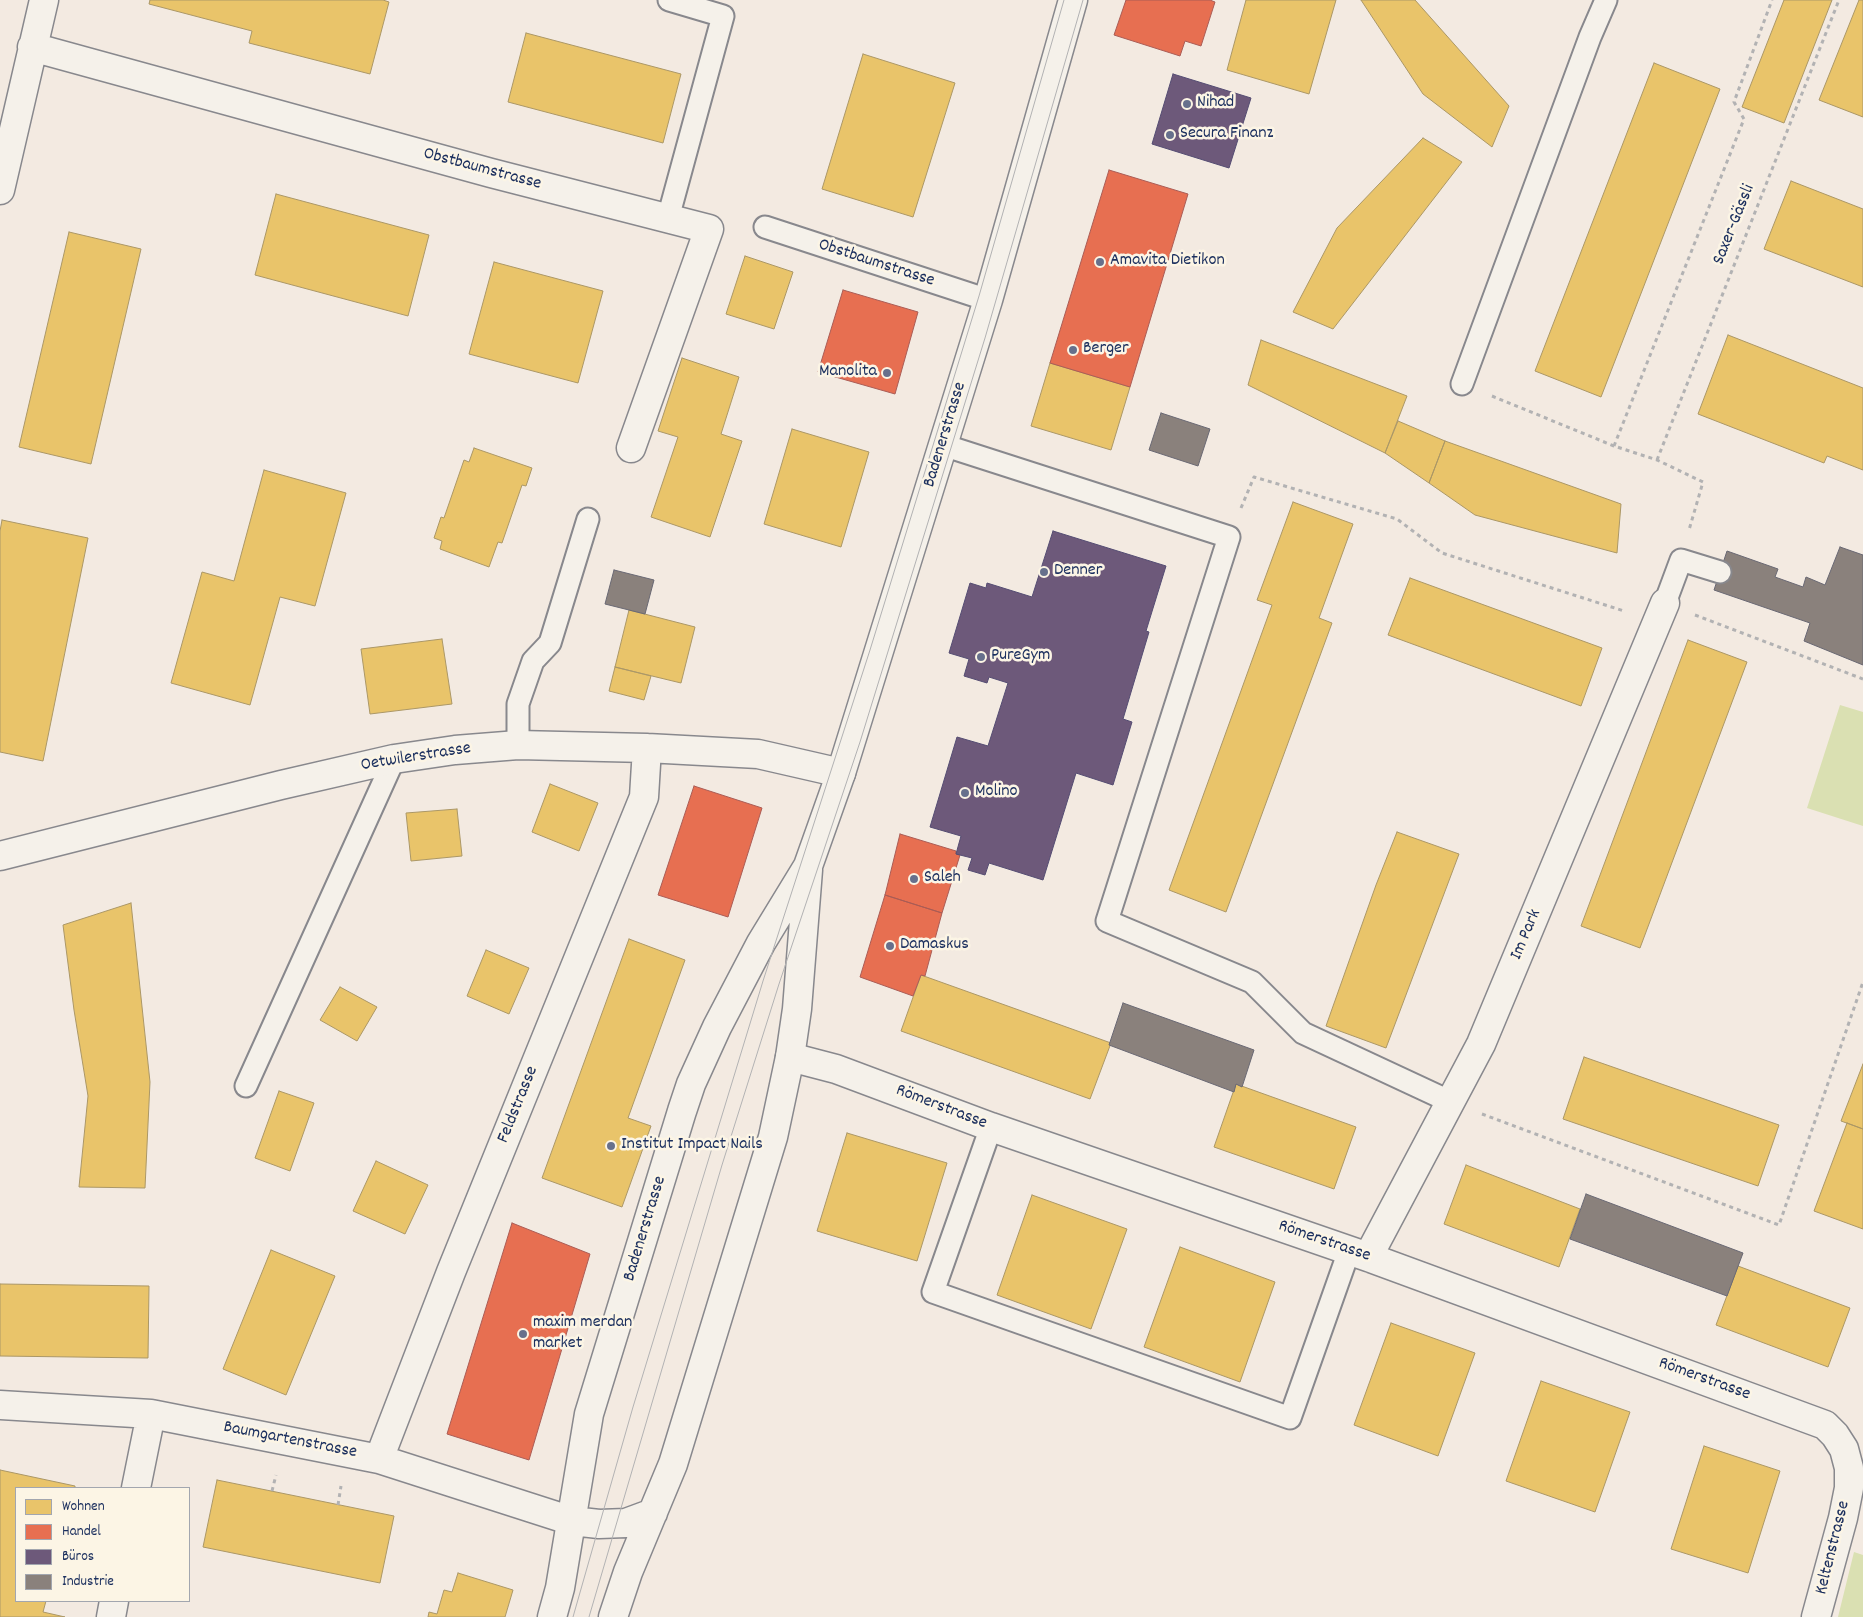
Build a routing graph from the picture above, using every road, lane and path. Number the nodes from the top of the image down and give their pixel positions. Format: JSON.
{"nodes":[{"id":1,"x":44,"y":0,"type":"edge"},
{"id":2,"x":669,"y":0,"type":"edge"},
{"id":3,"x":1073,"y":0,"type":"edge"},
{"id":4,"x":1606,"y":0,"type":"edge"},
{"id":5,"x":1772,"y":0,"type":"edge"},
{"id":6,"x":1839,"y":0,"type":"edge"},
{"id":7,"x":32,"y":47,"type":"junction"},
{"id":8,"x":0,"y":190,"type":"edge"},
{"id":9,"x":668,"y":218,"type":"junction"},
{"id":10,"x":764,"y":227,"type":"dead end"},
{"id":11,"x":988,"y":300,"type":"junction"},
{"id":12,"x":1462,"y":384,"type":"joint"},
{"id":13,"x":943,"y":445,"type":"junction"},
{"id":14,"x":1614,"y":446,"type":"junction"},
{"id":15,"x":631,"y":448,"type":"dead end"},
{"id":16,"x":1657,"y":460,"type":"junction"},
{"id":17,"x":1243,"y":502,"type":"dead end"},
{"id":18,"x":588,"y":519,"type":"dead end"},
{"id":19,"x":1681,"y":560,"type":"junction"},
{"id":20,"x":1720,"y":572,"type":"dead end"},
{"id":21,"x":1662,"y":613,"type":"junction"},
{"id":22,"x":1863,"y":679,"type":"edge"},
{"id":23,"x":518,"y":745,"type":"junction"},
{"id":24,"x":647,"y":748,"type":"junction"},
{"id":25,"x":394,"y":759,"type":"junction"},
{"id":26,"x":841,"y":773,"type":"junction"},
{"id":27,"x":0,"y":856,"type":"edge"},
{"id":28,"x":808,"y":866,"type":"junction"},
{"id":29,"x":1863,"y":982,"type":"edge"},
{"id":30,"x":790,"y":1057,"type":"junction"},
{"id":31,"x":246,"y":1086,"type":"dead end"},
{"id":32,"x":1451,"y":1102,"type":"junction"},
{"id":33,"x":991,"y":1127,"type":"junction"},
{"id":34,"x":1358,"y":1254,"type":"junction"},
{"id":35,"x":0,"y":1405,"type":"edge"},
{"id":36,"x":151,"y":1414,"type":"junction"},
{"id":37,"x":1844,"y":1449,"type":"joint"},
{"id":38,"x":379,"y":1459,"type":"junction"},
{"id":39,"x":136,"y":1487,"type":"edge"},
{"id":40,"x":653,"y":1514,"type":"junction"},
{"id":41,"x":572,"y":1521,"type":"junction"},
{"id":42,"x":114,"y":1602,"type":"edge"},
{"id":43,"x":111,"y":1617,"type":"edge"},
{"id":44,"x":552,"y":1617,"type":"edge"},
{"id":45,"x":613,"y":1617,"type":"edge"},
{"id":46,"x":1816,"y":1617,"type":"edge"}],
"edges":[{"from":1,"to":7,"type":"street"},
{"from":2,"to":9,"type":"lane"},
{"from":3,"to":11,"type":"street","name":"Badenerstrasse"},
{"from":4,"to":12,"type":"lane"},
{"from":5,"to":14,"type":"path"},
{"from":6,"to":16,"type":"path","name":"Saxer-Gässli"},
{"from":7,"to":8,"type":"street"},
{"from":7,"to":9,"type":"street","name":"Obstbaumstrasse"},
{"from":9,"to":15,"type":"street","name":"Obstbaumstrasse"},
{"from":10,"to":11,"type":"lane","name":"Obstbaumstrasse"},
{"from":11,"to":13,"type":"street","name":"Badenerstrasse"},
{"from":12,"to":14,"type":"path"},
{"from":13,"to":26,"type":"street","name":"Badenerstrasse"},
{"from":13,"to":32,"type":"lane"},
{"from":14,"to":16,"type":"path"},
{"from":16,"to":19,"type":"path"},
{"from":17,"to":21,"type":"path"},
{"from":18,"to":23,"type":"lane"},
{"from":19,"to":20,"type":"lane"},
{"from":19,"to":21,"type":"lane"},
{"from":21,"to":22,"type":"path"},
{"from":21,"to":32,"type":"street","name":"Im Park"},
{"from":23,"to":24,"type":"street","name":"Oetwilerstrasse"},
{"from":23,"to":25,"type":"street","name":"Oetwilerstrasse"},
{"from":24,"to":26,"type":"street","name":"Oetwilerstrasse"},
{"from":24,"to":38,"type":"street","name":"Feldstrasse"},
{"from":25,"to":27,"type":"street","name":"Oetwilerstrasse"},
{"from":25,"to":31,"type":"lane"},
{"from":26,"to":28,"type":"street","name":"Badenerstrasse"},
{"from":28,"to":30,"type":"street","name":"Badenerstrasse"},
{"from":28,"to":41,"type":"street","name":"Badenerstrasse"},
{"from":29,"to":32,"type":"path"},
{"from":30,"to":33,"type":"street","name":"Römerstrasse"},
{"from":30,"to":40,"type":"street","name":"Badenerstrasse"},
{"from":32,"to":34,"type":"street","name":"Im Park"},
{"from":33,"to":34,"type":"street","name":"Römerstrasse"},
{"from":33,"to":34,"type":"lane"},
{"from":34,"to":37,"type":"street","name":"Römerstrasse"},
{"from":35,"to":36,"type":"street","name":"Baumgartenstrasse"},
{"from":36,"to":38,"type":"street","name":"Baumgartenstrasse"},
{"from":36,"to":39,"type":"street"},
{"from":37,"to":46,"type":"street","name":"Keltenstrasse"},
{"from":38,"to":41,"type":"street","name":"Baumgartenstrasse"},
{"from":40,"to":41,"type":"street","name":"Baumgartenstrasse"},
{"from":40,"to":45,"type":"street","name":"Badenerstrasse"},
{"from":41,"to":44,"type":"street","name":"Badenerstrasse"},
{"from":42,"to":43,"type":"street"}]}
